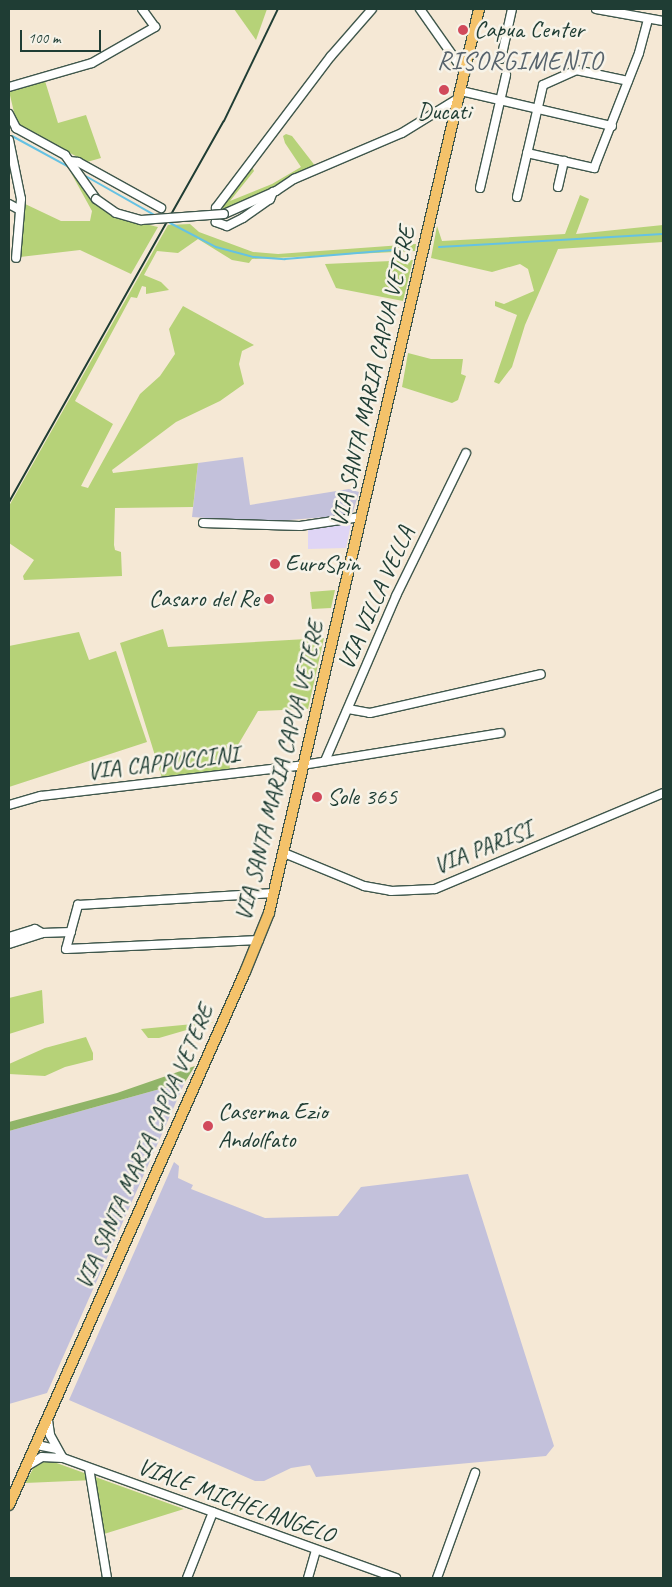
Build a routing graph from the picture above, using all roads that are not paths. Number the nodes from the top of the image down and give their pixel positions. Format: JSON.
{"nodes":[{"id":1,"x":142,"y":9,"type":"edge"},
{"id":2,"x":372,"y":9,"type":"edge"},
{"id":3,"x":420,"y":9,"type":"edge"},
{"id":4,"x":479,"y":9,"type":"edge"},
{"id":5,"x":512,"y":9,"type":"edge"},
{"id":6,"x":596,"y":9,"type":"edge"},
{"id":7,"x":648,"y":19,"type":"junction"},
{"id":8,"x":663,"y":22,"type":"edge"},
{"id":9,"x":501,"y":59,"type":"dead end"},
{"id":10,"x":465,"y":73,"type":"junction"},
{"id":11,"x":506,"y":75,"type":"dead end"},
{"id":12,"x":628,"y":81,"type":"junction"},
{"id":13,"x":9,"y":87,"type":"edge"},
{"id":14,"x":460,"y":94,"type":"junction"},
{"id":15,"x":500,"y":100,"type":"junction"},
{"id":16,"x":537,"y":108,"type":"junction"},
{"id":17,"x":9,"y":114,"type":"edge"},
{"id":18,"x":612,"y":126,"type":"junction"},
{"id":19,"x":9,"y":140,"type":"edge"},
{"id":20,"x":527,"y":153,"type":"junction"},
{"id":21,"x":70,"y":161,"type":"junction"},
{"id":22,"x":564,"y":161,"type":"junction"},
{"id":23,"x":9,"y":171,"type":"edge"},
{"id":24,"x":16,"y":176,"type":"junction"},
{"id":25,"x":558,"y":187,"type":"dead end"},
{"id":26,"x":480,"y":188,"type":"dead end"},
{"id":27,"x":273,"y":192,"type":"junction"},
{"id":28,"x":517,"y":197,"type":"dead end"},
{"id":29,"x":9,"y":204,"type":"edge"},
{"id":30,"x":161,"y":208,"type":"dead end"},
{"id":31,"x":18,"y":209,"type":"junction"},
{"id":32,"x":16,"y":258,"type":"dead end"},
{"id":33,"x":466,"y":453,"type":"dead end"},
{"id":34,"x":360,"y":517,"type":"junction"},
{"id":35,"x":204,"y":523,"type":"dead end"},
{"id":36,"x":541,"y":674,"type":"dead end"},
{"id":37,"x":348,"y":709,"type":"junction"},
{"id":38,"x":500,"y":733,"type":"dead end"},
{"id":39,"x":325,"y":761,"type":"junction"},
{"id":40,"x":303,"y":766,"type":"junction"},
{"id":41,"x":663,"y":793,"type":"edge"},
{"id":42,"x":9,"y":805,"type":"edge"},
{"id":43,"x":284,"y":853,"type":"junction"},
{"id":44,"x":274,"y":893,"type":"junction"},
{"id":45,"x":71,"y":932,"type":"junction"},
{"id":46,"x":42,"y":933,"type":"junction"},
{"id":47,"x":9,"y":937,"type":"edge"},
{"id":48,"x":260,"y":940,"type":"junction"},
{"id":49,"x":9,"y":944,"type":"edge"},
{"id":50,"x":48,"y":1420,"type":"junction"},
{"id":51,"x":37,"y":1445,"type":"junction"},
{"id":52,"x":58,"y":1450,"type":"junction"},
{"id":53,"x":49,"y":1456,"type":"junction"},
{"id":54,"x":64,"y":1458,"type":"junction"},
{"id":55,"x":27,"y":1466,"type":"junction"},
{"id":56,"x":89,"y":1468,"type":"junction"},
{"id":57,"x":475,"y":1473,"type":"dead end"},
{"id":58,"x":9,"y":1505,"type":"edge"},
{"id":59,"x":212,"y":1512,"type":"junction"},
{"id":60,"x":316,"y":1550,"type":"junction"},
{"id":61,"x":107,"y":1578,"type":"edge"},
{"id":62,"x":187,"y":1578,"type":"edge"},
{"id":63,"x":308,"y":1578,"type":"edge"},
{"id":64,"x":396,"y":1578,"type":"edge"},
{"id":65,"x":437,"y":1578,"type":"edge"}],
"edges":[{"from":1,"to":13,"type":"street"},
{"from":2,"to":27,"type":"street"},
{"from":3,"to":10,"type":"street"},
{"from":4,"to":10,"type":"main road","name":"VIA SANTA MARIA CAPUA VETERE"},
{"from":5,"to":9,"type":"street"},
{"from":6,"to":7,"type":"street"},
{"from":7,"to":8,"type":"street"},
{"from":7,"to":12,"type":"street"},
{"from":10,"to":14,"type":"main road","name":"VIA SANTA MARIA CAPUA VETERE"},
{"from":11,"to":15,"type":"street"},
{"from":12,"to":16,"type":"street"},
{"from":12,"to":18,"type":"street"},
{"from":14,"to":15,"type":"street"},
{"from":14,"to":27,"type":"street"},
{"from":14,"to":34,"type":"main road","name":"VIA SANTA MARIA CAPUA VETERE"},
{"from":15,"to":16,"type":"street"},
{"from":15,"to":26,"type":"street"},
{"from":16,"to":18,"type":"street"},
{"from":16,"to":20,"type":"street"},
{"from":17,"to":21,"type":"street"},
{"from":18,"to":22,"type":"street"},
{"from":19,"to":24,"type":"street"},
{"from":20,"to":22,"type":"street"},
{"from":20,"to":28,"type":"street"},
{"from":21,"to":27,"type":"street","bridge":true},
{"from":21,"to":30,"type":"street"},
{"from":22,"to":25,"type":"street"},
{"from":23,"to":24,"type":"street"},
{"from":24,"to":31,"type":"street"},
{"from":29,"to":31,"type":"street"},
{"from":31,"to":32,"type":"street"},
{"from":33,"to":37,"type":"street","name":"VIA VILLA VELLA"},
{"from":34,"to":35,"type":"street"},
{"from":34,"to":40,"type":"main road","name":"VIA SANTA MARIA CAPUA VETERE"},
{"from":36,"to":37,"type":"street"},
{"from":37,"to":39,"type":"street","name":"VIA VILLA VELLA"},
{"from":38,"to":39,"type":"street","name":"VIA CAPPUCCINI"},
{"from":39,"to":40,"type":"street","name":"VIA CAPPUCCINI"},
{"from":40,"to":42,"type":"street","name":"VIA CAPPUCCINI"},
{"from":40,"to":43,"type":"main road","name":"VIA SANTA MARIA CAPUA VETERE"},
{"from":41,"to":43,"type":"street","name":"VIA PARISI"},
{"from":43,"to":44,"type":"main road","name":"VIA SANTA MARIA CAPUA VETERE"},
{"from":44,"to":45,"type":"street"},
{"from":44,"to":48,"type":"main road","name":"VIA SANTA MARIA CAPUA VETERE"},
{"from":45,"to":46,"type":"street"},
{"from":45,"to":48,"type":"street"},
{"from":46,"to":47,"type":"street"},
{"from":46,"to":49,"type":"street"},
{"from":48,"to":50,"type":"main road","name":"VIA SANTA MARIA CAPUA VETERE"},
{"from":50,"to":51,"type":"main road","name":"VIA SANTA MARIA CAPUA VETERE"},
{"from":50,"to":52,"type":"street"},
{"from":51,"to":52,"type":"street"},
{"from":51,"to":53,"type":"street"},
{"from":51,"to":55,"type":"main road","name":"VIA SANTA MARIA CAPUA VETERE"},
{"from":52,"to":54,"type":"street"},
{"from":53,"to":54,"type":"street","name":"VIALE MICHELANGELO"},
{"from":53,"to":55,"type":"street"},
{"from":54,"to":56,"type":"street","name":"VIALE MICHELANGELO"},
{"from":55,"to":58,"type":"main road","name":"VIA SANTA MARIA CAPUA VETERE"},
{"from":56,"to":59,"type":"street","name":"VIALE MICHELANGELO"},
{"from":56,"to":61,"type":"street"},
{"from":57,"to":65,"type":"street"},
{"from":59,"to":60,"type":"street","name":"VIALE MICHELANGELO"},
{"from":59,"to":62,"type":"street"},
{"from":60,"to":63,"type":"street"},
{"from":60,"to":64,"type":"street","name":"VIALE MICHELANGELO"}]}
